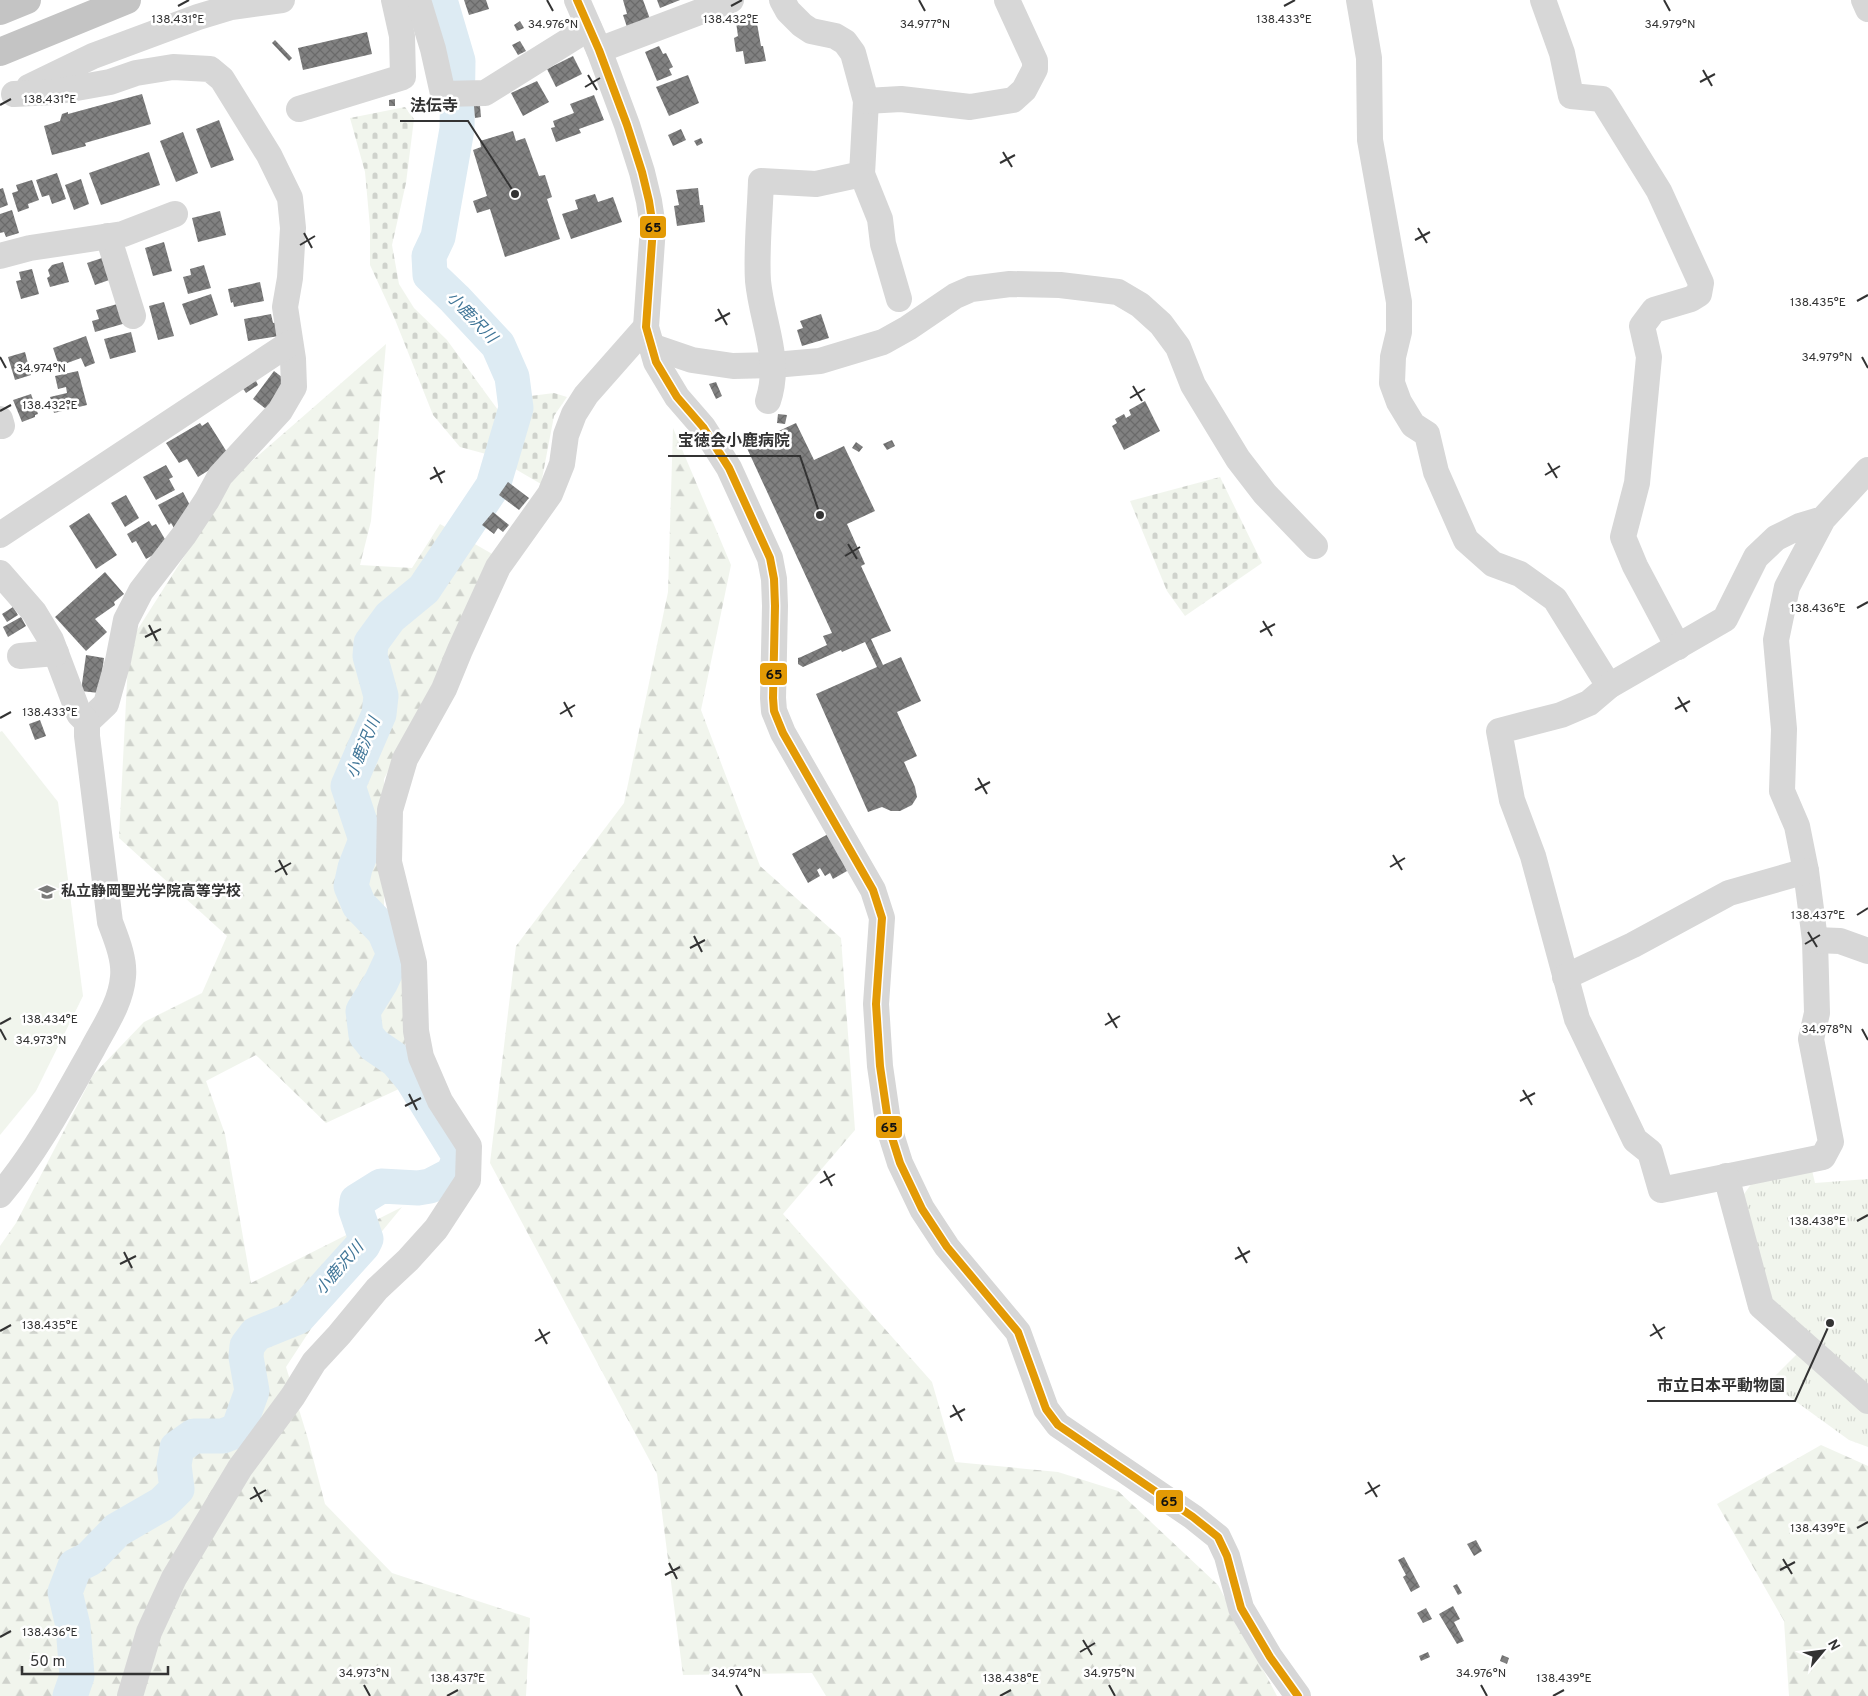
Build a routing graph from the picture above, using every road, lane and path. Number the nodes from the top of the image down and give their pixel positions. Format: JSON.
{"nodes":[{"id":1,"x":27,"y":0,"type":"edge"},
{"id":2,"x":127,"y":0,"type":"edge"},
{"id":3,"x":229,"y":0,"type":"edge"},
{"id":4,"x":282,"y":0,"type":"edge"},
{"id":5,"x":394,"y":0,"type":"edge"},
{"id":6,"x":418,"y":0,"type":"edge"},
{"id":7,"x":577,"y":0,"type":"edge"},
{"id":8,"x":732,"y":0,"type":"edge"},
{"id":9,"x":782,"y":0,"type":"edge"},
{"id":10,"x":1007,"y":0,"type":"edge"},
{"id":11,"x":1359,"y":0,"type":"edge"},
{"id":12,"x":1544,"y":0,"type":"edge"},
{"id":13,"x":1864,"y":0,"type":"edge"},
{"id":14,"x":1868,"y":9,"type":"edge"},
{"id":15,"x":0,"y":11,"type":"edge"},
{"id":16,"x":136,"y":39,"type":"junction"},
{"id":17,"x":594,"y":39,"type":"junction"},
{"id":18,"x":0,"y":52,"type":"edge"},
{"id":19,"x":7,"y":98,"type":"edge"},
{"id":20,"x":866,"y":101,"type":"junction"},
{"id":21,"x":299,"y":109,"type":"dead end"},
{"id":22,"x":862,"y":174,"type":"junction"},
{"id":23,"x":174,"y":214,"type":"dead end"},
{"id":24,"x":108,"y":236,"type":"junction"},
{"id":25,"x":0,"y":256,"type":"edge"},
{"id":26,"x":899,"y":299,"type":"dead end"},
{"id":27,"x":133,"y":316,"type":"dead end"},
{"id":28,"x":649,"y":337,"type":"junction"},
{"id":29,"x":290,"y":343,"type":"junction"},
{"id":30,"x":774,"y":365,"type":"junction"},
{"id":31,"x":768,"y":401,"type":"dead end"},
{"id":32,"x":1868,"y":470,"type":"edge"},
{"id":33,"x":1823,"y":519,"type":"junction"},
{"id":34,"x":0,"y":535,"type":"edge"},
{"id":35,"x":1315,"y":546,"type":"dead end"},
{"id":36,"x":0,"y":573,"type":"edge"},
{"id":37,"x":1678,"y":647,"type":"junction"},
{"id":38,"x":56,"y":653,"type":"junction"},
{"id":39,"x":20,"y":656,"type":"dead end"},
{"id":40,"x":1609,"y":686,"type":"junction"},
{"id":41,"x":87,"y":722,"type":"junction"},
{"id":42,"x":1806,"y":871,"type":"junction"},
{"id":43,"x":1815,"y":940,"type":"junction"},
{"id":44,"x":1868,"y":951,"type":"edge"},
{"id":45,"x":1565,"y":977,"type":"junction"},
{"id":46,"x":1726,"y":1176,"type":"junction"},
{"id":47,"x":0,"y":1194,"type":"edge"},
{"id":48,"x":1868,"y":1401,"type":"edge"},
{"id":49,"x":130,"y":1696,"type":"edge"},
{"id":50,"x":1298,"y":1696,"type":"edge"}],
"edges":[{"from":1,"to":15,"type":"highway"},
{"from":2,"to":18,"type":"highway"},
{"from":3,"to":16,"type":"street"},
{"from":4,"to":16,"type":"street"},
{"from":5,"to":21,"type":"street"},
{"from":6,"to":17,"type":"street"},
{"from":7,"to":17,"type":"street"},
{"from":8,"to":17,"type":"street"},
{"from":9,"to":20,"type":"street"},
{"from":10,"to":20,"type":"street"},
{"from":11,"to":40,"type":"street"},
{"from":12,"to":37,"type":"street"},
{"from":13,"to":14,"type":"street"},
{"from":16,"to":19,"type":"street"},
{"from":17,"to":28,"type":"street"},
{"from":19,"to":29,"type":"street"},
{"from":20,"to":22,"type":"street"},
{"from":22,"to":26,"type":"street"},
{"from":22,"to":30,"type":"street"},
{"from":23,"to":24,"type":"street"},
{"from":24,"to":25,"type":"street"},
{"from":24,"to":27,"type":"street"},
{"from":28,"to":30,"type":"street"},
{"from":28,"to":49,"type":"street"},
{"from":28,"to":50,"type":"street"},
{"from":29,"to":34,"type":"street"},
{"from":29,"to":41,"type":"street"},
{"from":30,"to":31,"type":"street"},
{"from":30,"to":35,"type":"street"},
{"from":32,"to":33,"type":"street"},
{"from":33,"to":37,"type":"street"},
{"from":33,"to":42,"type":"street"},
{"from":36,"to":38,"type":"street"},
{"from":37,"to":40,"type":"street"},
{"from":38,"to":39,"type":"street"},
{"from":38,"to":41,"type":"street"},
{"from":40,"to":45,"type":"street"},
{"from":41,"to":47,"type":"street"},
{"from":42,"to":43,"type":"street"},
{"from":42,"to":45,"type":"street"},
{"from":43,"to":44,"type":"street"},
{"from":43,"to":46,"type":"street"},
{"from":45,"to":46,"type":"street"},
{"from":46,"to":48,"type":"street"}]}
